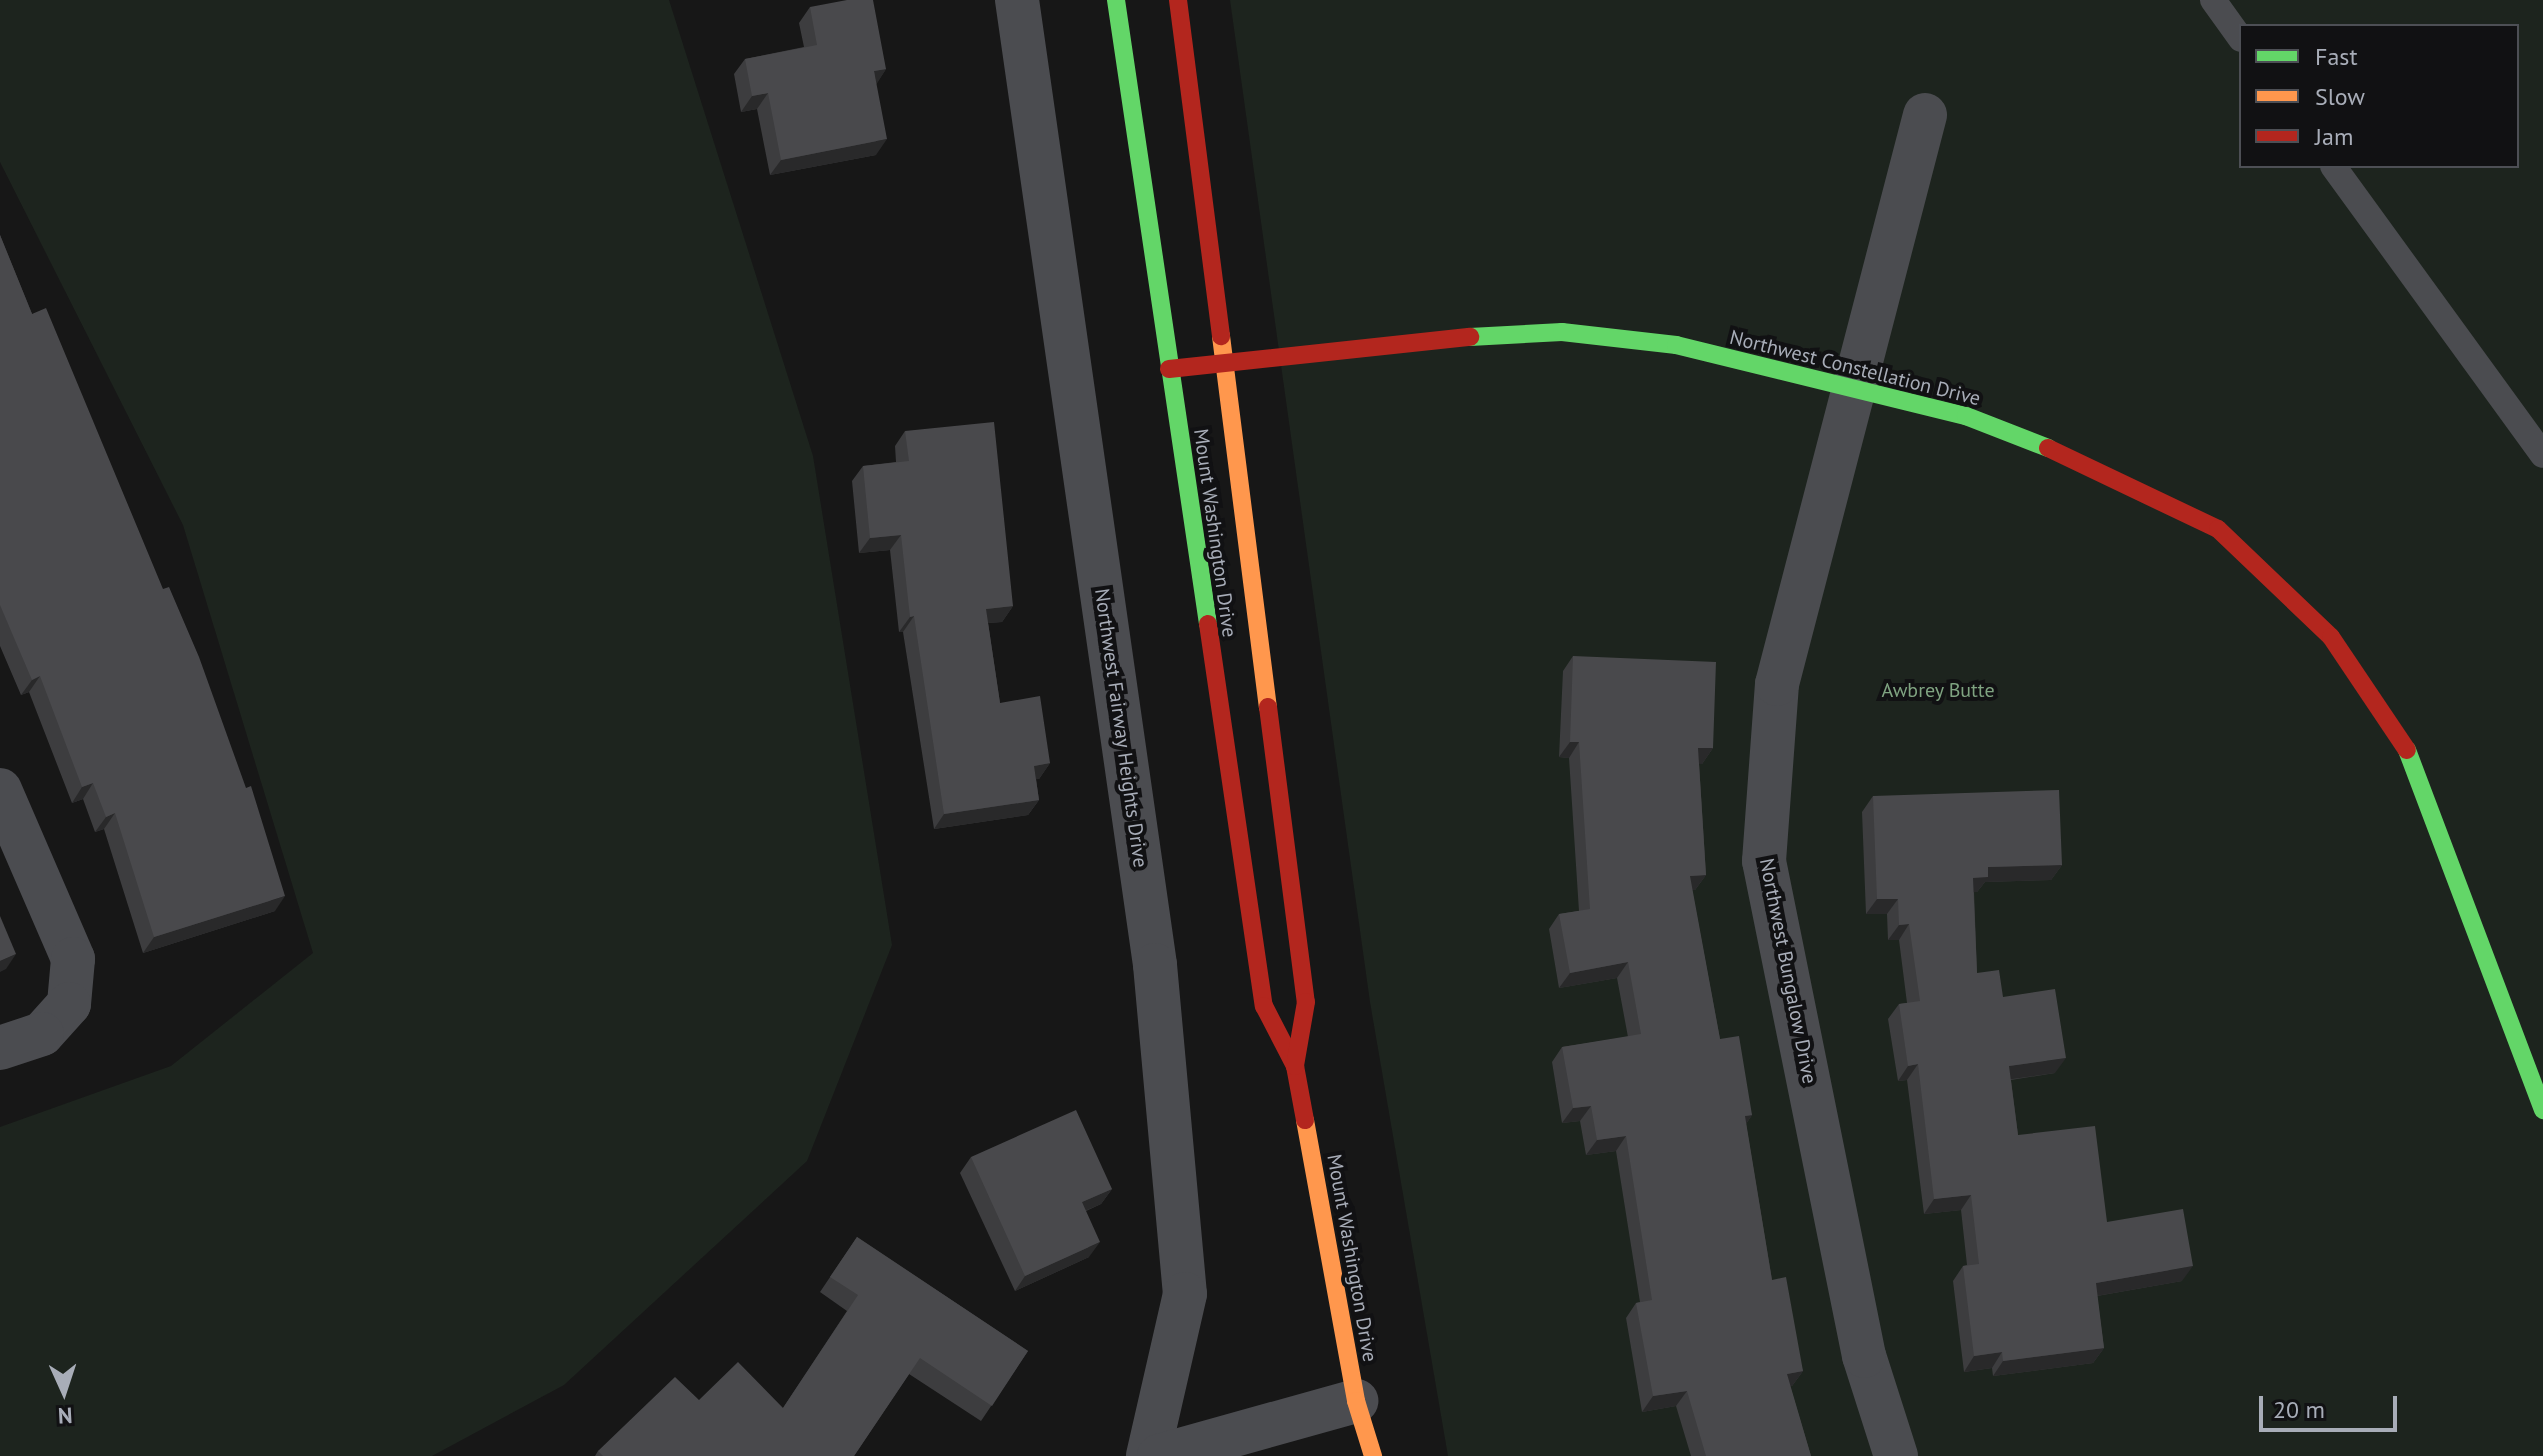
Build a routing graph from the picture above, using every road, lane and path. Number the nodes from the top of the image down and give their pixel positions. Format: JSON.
{"nodes":[{"id":1,"x":1017,"y":0,"type":"edge"},
{"id":2,"x":1116,"y":0,"type":"edge"},
{"id":3,"x":1178,"y":0,"type":"edge"},
{"id":4,"x":2213,"y":0,"type":"edge"},
{"id":5,"x":2239,"y":36,"type":"edge"},
{"id":6,"x":1925,"y":115,"type":"dead end"},
{"id":7,"x":2334,"y":168,"type":"edge"},
{"id":8,"x":1227,"y":362,"type":"junction"},
{"id":9,"x":1169,"y":369,"type":"junction"},
{"id":10,"x":1854,"y":390,"type":"junction"},
{"id":11,"x":2543,"y":455,"type":"edge"},
{"id":12,"x":0,"y":790,"type":"edge"},
{"id":13,"x":0,"y":1048,"type":"edge"},
{"id":14,"x":1295,"y":1066,"type":"junction"},
{"id":15,"x":2542,"y":1102,"type":"edge"},
{"id":16,"x":1356,"y":1401,"type":"junction"},
{"id":17,"x":1148,"y":1456,"type":"edge"},
{"id":18,"x":1159,"y":1456,"type":"edge"},
{"id":19,"x":1373,"y":1456,"type":"edge"},
{"id":20,"x":1896,"y":1456,"type":"edge"}],
"edges":[{"from":1,"to":17,"type":"street","name":"Northwest Fairway Heights Drive"},
{"from":2,"to":9,"type":"main road","name":"Mount Washington Drive"},
{"from":3,"to":8,"type":"main road","name":"Mount Washington Drive"},
{"from":4,"to":5,"type":"lane"},
{"from":6,"to":10,"type":"street","name":"Northwest Bungalow Drive"},
{"from":7,"to":11,"type":"lane"},
{"from":8,"to":9,"type":"main road","name":"Northwest Constellation Drive"},
{"from":8,"to":10,"type":"main road","name":"Northwest Constellation Drive"},
{"from":8,"to":14,"type":"main road","name":"Mount Washington Drive"},
{"from":9,"to":14,"type":"main road","name":"Mount Washington Drive"},
{"from":10,"to":15,"type":"main road","name":"Northwest Constellation Drive"},
{"from":10,"to":20,"type":"street","name":"Northwest Bungalow Drive"},
{"from":12,"to":13,"type":"street"},
{"from":14,"to":16,"type":"main road","name":"Mount Washington Drive"},
{"from":16,"to":18,"type":"street"},
{"from":16,"to":19,"type":"main road","name":"Mount Washington Drive"}]}
